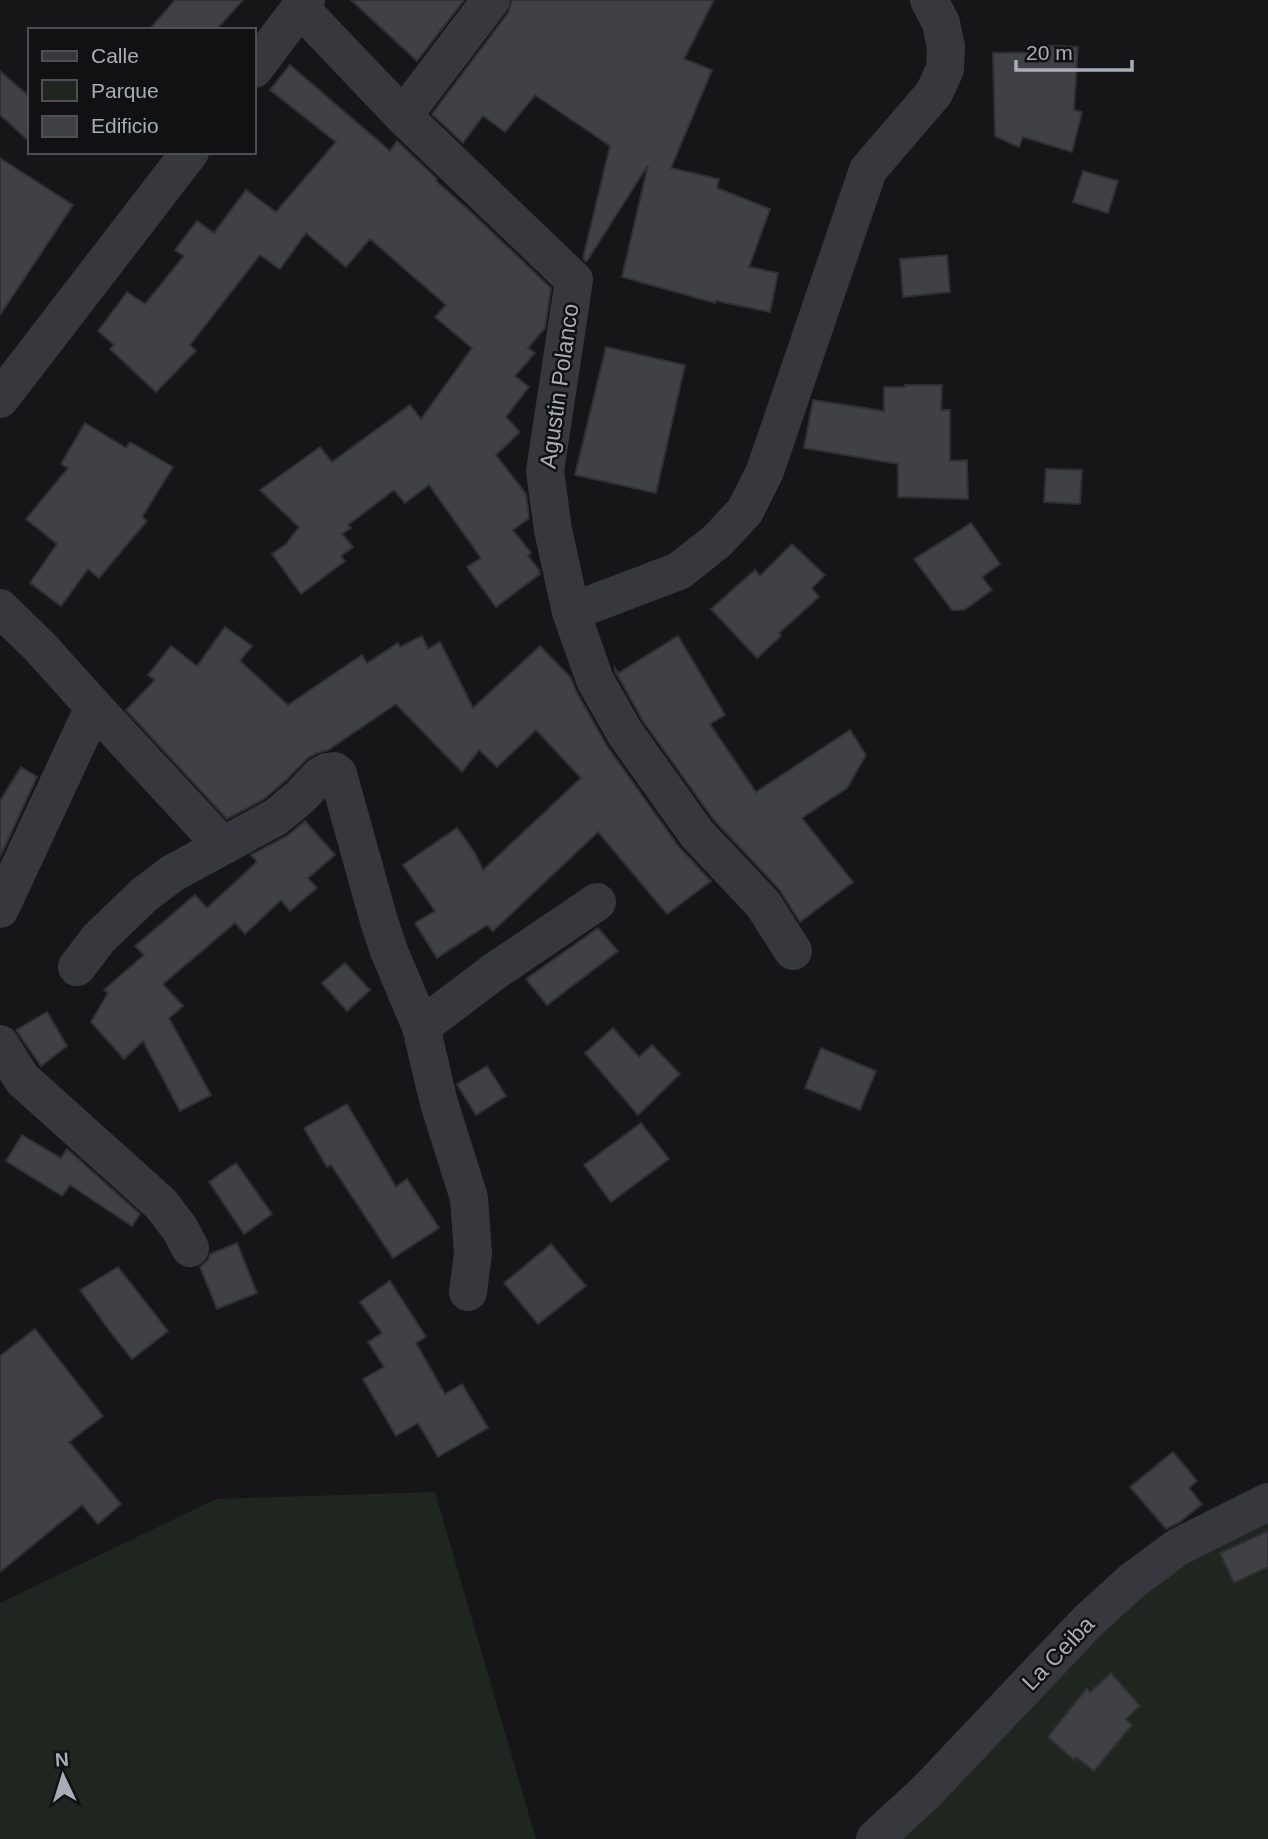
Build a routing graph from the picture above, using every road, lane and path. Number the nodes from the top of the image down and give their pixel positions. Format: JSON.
{"nodes":[{"id":1,"x":491,"y":0,"type":"edge"},
{"id":2,"x":929,"y":0,"type":"edge"},
{"id":3,"x":303,"y":4,"type":"edge"},
{"id":4,"x":256,"y":66,"type":"edge"},
{"id":5,"x":403,"y":116,"type":"junction"},
{"id":6,"x":188,"y":154,"type":"edge"},
{"id":7,"x":0,"y":399,"type":"edge"},
{"id":8,"x":0,"y":608,"type":"edge"},
{"id":9,"x":571,"y":612,"type":"junction"},
{"id":10,"x":93,"y":707,"type":"junction"},
{"id":11,"x":222,"y":845,"type":"junction"},
{"id":12,"x":597,"y":902,"type":"dead end"},
{"id":13,"x":0,"y":909,"type":"edge"},
{"id":14,"x":793,"y":951,"type":"dead end"},
{"id":15,"x":77,"y":967,"type":"dead end"},
{"id":16,"x":421,"y":1027,"type":"junction"},
{"id":17,"x":0,"y":1044,"type":"edge"},
{"id":18,"x":190,"y":1248,"type":"dead end"},
{"id":19,"x":468,"y":1292,"type":"dead end"},
{"id":20,"x":1268,"y":1502,"type":"edge"},
{"id":21,"x":875,"y":1839,"type":"edge"}],
"edges":[{"from":1,"to":5,"type":"street"},
{"from":2,"to":9,"type":"street"},
{"from":3,"to":4,"type":"street"},
{"from":3,"to":5,"type":"street","name":"Agustin Polanco"},
{"from":5,"to":9,"type":"street","name":"Agustin Polanco"},
{"from":6,"to":7,"type":"street"},
{"from":8,"to":10,"type":"street"},
{"from":9,"to":14,"type":"street"},
{"from":10,"to":11,"type":"street"},
{"from":10,"to":13,"type":"street"},
{"from":11,"to":15,"type":"street"},
{"from":11,"to":16,"type":"street"},
{"from":12,"to":16,"type":"street"},
{"from":16,"to":19,"type":"street"},
{"from":17,"to":18,"type":"street"},
{"from":20,"to":21,"type":"street","name":"La Ceiba"}]}
